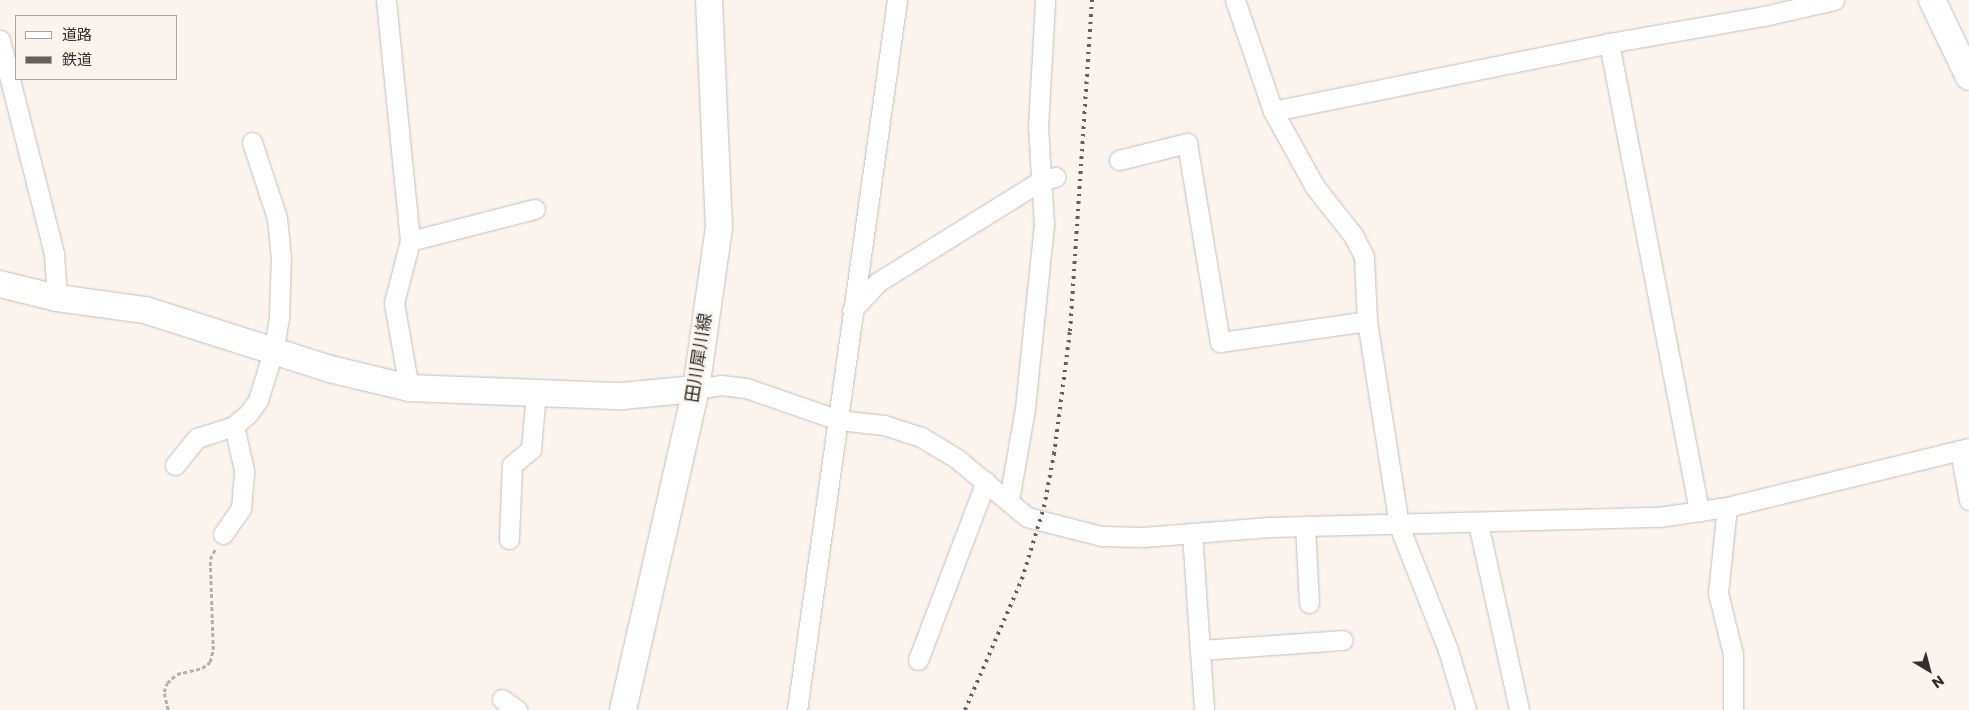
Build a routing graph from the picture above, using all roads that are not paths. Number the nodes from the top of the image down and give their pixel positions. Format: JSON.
{"nodes":[{"id":1,"x":386,"y":0,"type":"edge"},
{"id":2,"x":709,"y":0,"type":"edge"},
{"id":3,"x":897,"y":0,"type":"edge"},
{"id":4,"x":1045,"y":0,"type":"edge"},
{"id":5,"x":1234,"y":0,"type":"edge"},
{"id":6,"x":1834,"y":0,"type":"edge"},
{"id":7,"x":1932,"y":0,"type":"edge"},
{"id":8,"x":0,"y":40,"type":"edge"},
{"id":9,"x":1610,"y":43,"type":"junction"},
{"id":10,"x":1969,"y":77,"type":"edge"},
{"id":11,"x":1273,"y":111,"type":"junction"},
{"id":12,"x":252,"y":142,"type":"dead end"},
{"id":13,"x":1119,"y":160,"type":"dead end"},
{"id":14,"x":1048,"y":179,"type":"junction"},
{"id":15,"x":535,"y":209,"type":"dead end"},
{"id":16,"x":410,"y":242,"type":"junction"},
{"id":17,"x":0,"y":284,"type":"edge"},
{"id":18,"x":57,"y":298,"type":"junction"},
{"id":19,"x":852,"y":310,"type":"junction"},
{"id":20,"x":1367,"y":321,"type":"junction"},
{"id":21,"x":273,"y":352,"type":"junction"},
{"id":22,"x":409,"y":388,"type":"junction"},
{"id":23,"x":696,"y":390,"type":"junction"},
{"id":24,"x":536,"y":393,"type":"junction"},
{"id":25,"x":839,"y":420,"type":"junction"},
{"id":26,"x":234,"y":426,"type":"junction"},
{"id":27,"x":1965,"y":449,"type":"edge"},
{"id":28,"x":175,"y":465,"type":"dead end"},
{"id":29,"x":986,"y":481,"type":"junction"},
{"id":30,"x":1008,"y":500,"type":"junction"},
{"id":31,"x":1969,"y":500,"type":"edge"},
{"id":32,"x":1727,"y":507,"type":"junction"},
{"id":33,"x":1699,"y":511,"type":"junction"},
{"id":34,"x":1478,"y":523,"type":"junction"},
{"id":35,"x":1305,"y":526,"type":"junction"},
{"id":36,"x":1399,"y":526,"type":"junction"},
{"id":37,"x":1192,"y":533,"type":"junction"},
{"id":38,"x":223,"y":534,"type":"road end"},
{"id":39,"x":509,"y":539,"type":"dead end"},
{"id":40,"x":1309,"y":603,"type":"dead end"},
{"id":41,"x":1343,"y":640,"type":"dead end"},
{"id":42,"x":1200,"y":650,"type":"junction"},
{"id":43,"x":918,"y":660,"type":"dead end"},
{"id":44,"x":502,"y":698,"type":"dead end"},
{"id":45,"x":517,"y":710,"type":"edge"},
{"id":46,"x":624,"y":710,"type":"edge"},
{"id":47,"x":797,"y":710,"type":"edge"},
{"id":48,"x":1204,"y":710,"type":"edge"},
{"id":49,"x":1466,"y":710,"type":"edge"},
{"id":50,"x":1519,"y":710,"type":"edge"},
{"id":51,"x":1733,"y":710,"type":"edge"}],
"edges":[{"from":1,"to":16,"type":"street"},
{"from":2,"to":23,"type":"street","name":"田川犀川線"},
{"from":3,"to":19,"type":"street"},
{"from":4,"to":14,"type":"street"},
{"from":5,"to":11,"type":"street"},
{"from":6,"to":9,"type":"street"},
{"from":7,"to":10,"type":"street"},
{"from":8,"to":18,"type":"street"},
{"from":9,"to":11,"type":"street"},
{"from":9,"to":33,"type":"street"},
{"from":11,"to":20,"type":"street"},
{"from":12,"to":21,"type":"street"},
{"from":13,"to":20,"type":"street"},
{"from":14,"to":19,"type":"street"},
{"from":14,"to":30,"type":"street"},
{"from":15,"to":16,"type":"street"},
{"from":16,"to":22,"type":"street"},
{"from":17,"to":18,"type":"street"},
{"from":18,"to":21,"type":"street"},
{"from":19,"to":25,"type":"street"},
{"from":20,"to":36,"type":"street"},
{"from":21,"to":22,"type":"street"},
{"from":21,"to":26,"type":"street"},
{"from":22,"to":24,"type":"street"},
{"from":23,"to":24,"type":"street"},
{"from":23,"to":25,"type":"street"},
{"from":23,"to":46,"type":"street","name":"田川犀川線"},
{"from":24,"to":39,"type":"street"},
{"from":25,"to":29,"type":"street"},
{"from":25,"to":47,"type":"street"},
{"from":26,"to":28,"type":"street"},
{"from":26,"to":38,"type":"street"},
{"from":27,"to":31,"type":"street"},
{"from":27,"to":32,"type":"street"},
{"from":29,"to":30,"type":"street"},
{"from":29,"to":43,"type":"street"},
{"from":30,"to":37,"type":"street"},
{"from":32,"to":33,"type":"street"},
{"from":32,"to":51,"type":"street"},
{"from":33,"to":34,"type":"street"},
{"from":34,"to":36,"type":"street"},
{"from":34,"to":50,"type":"street"},
{"from":35,"to":36,"type":"street"},
{"from":35,"to":37,"type":"street"},
{"from":35,"to":40,"type":"street"},
{"from":36,"to":49,"type":"street"},
{"from":37,"to":42,"type":"street"},
{"from":41,"to":42,"type":"street"},
{"from":42,"to":48,"type":"street"},
{"from":44,"to":45,"type":"street"}]}
